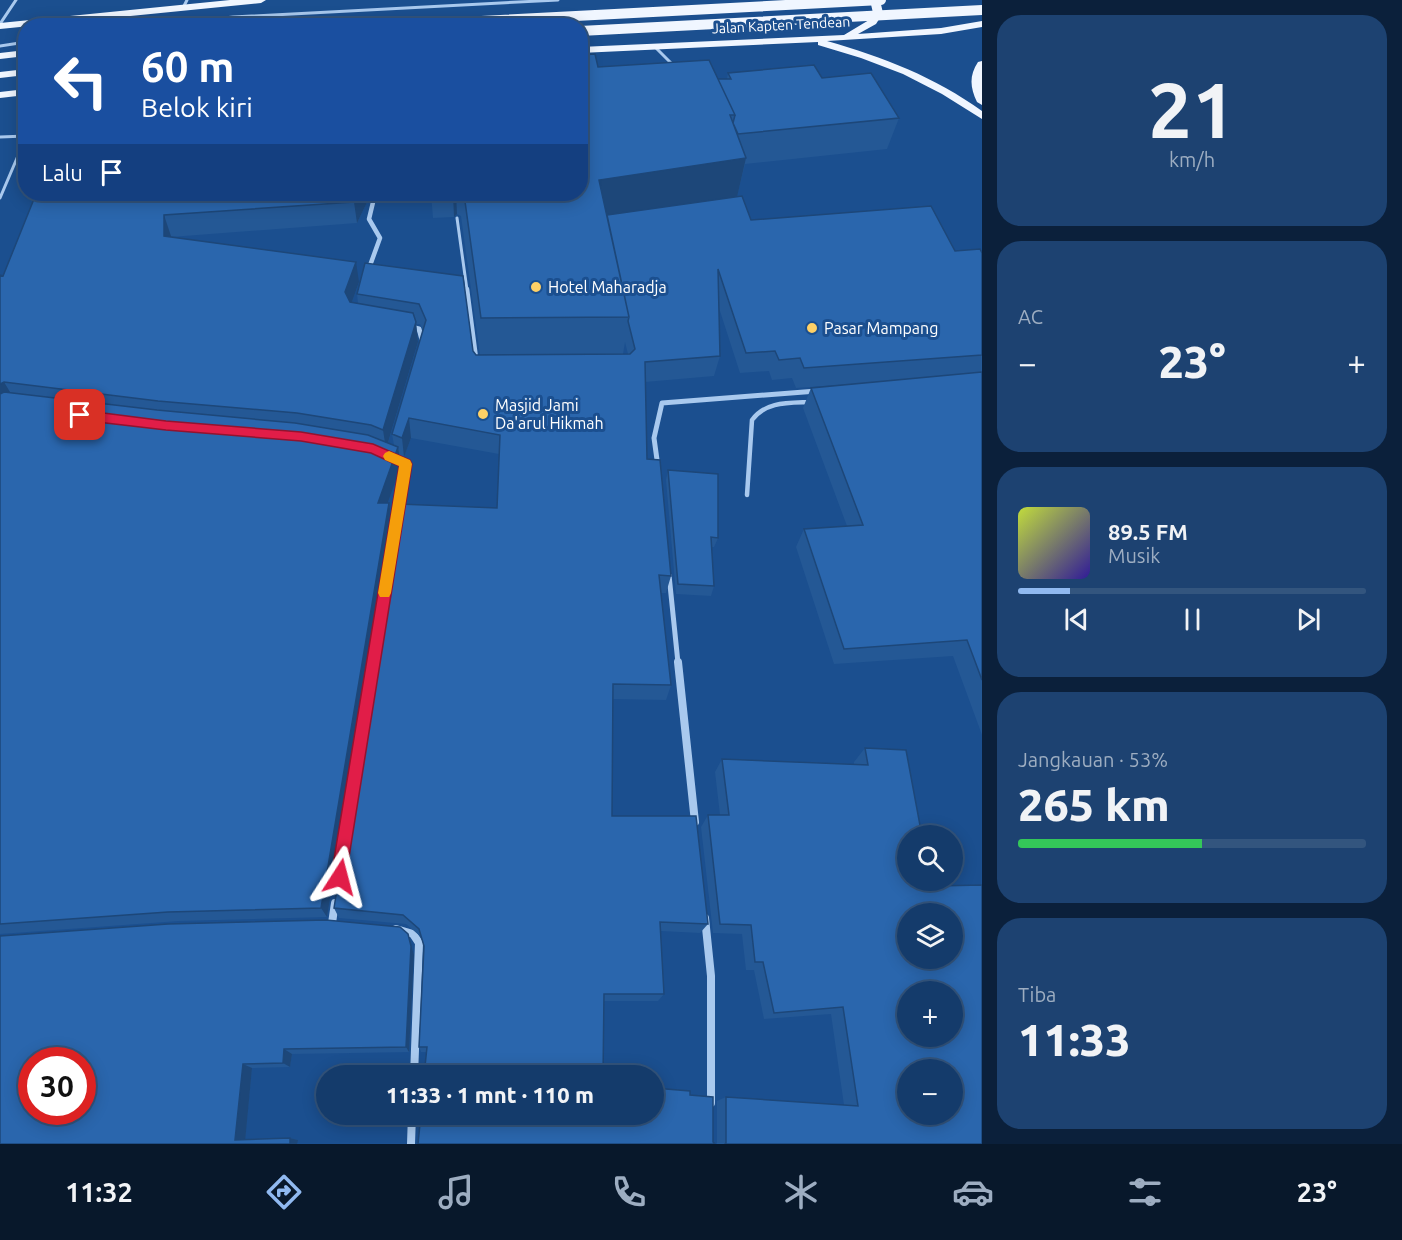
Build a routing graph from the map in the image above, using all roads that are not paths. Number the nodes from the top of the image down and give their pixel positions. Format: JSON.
{"nodes":[{"id":1,"x":16,"y":0,"type":"edge"},
{"id":2,"x":261,"y":0,"type":"edge"},
{"id":3,"x":558,"y":0,"type":"edge"},
{"id":4,"x":875,"y":0,"type":"edge"},
{"id":5,"x":880,"y":0,"type":"edge"},
{"id":6,"x":186,"y":3,"type":"edge"},
{"id":7,"x":982,"y":10,"type":"edge"},
{"id":8,"x":59,"y":18,"type":"edge"},
{"id":9,"x":224,"y":18,"type":"edge"},
{"id":10,"x":537,"y":18,"type":"edge"},
{"id":11,"x":18,"y":23,"type":"edge"},
{"id":12,"x":982,"y":24,"type":"edge"},
{"id":13,"x":0,"y":25,"type":"edge"},
{"id":14,"x":588,"y":31,"type":"edge"},
{"id":15,"x":843,"y":37,"type":"junction"},
{"id":16,"x":807,"y":40,"type":"junction"},
{"id":17,"x":18,"y":43,"type":"edge"},
{"id":18,"x":0,"y":46,"type":"edge"},
{"id":19,"x":654,"y":46,"type":"junction"},
{"id":20,"x":588,"y":50,"type":"edge"},
{"id":21,"x":18,"y":54,"type":"edge"},
{"id":22,"x":0,"y":56,"type":"edge"},
{"id":23,"x":982,"y":64,"type":"edge"},
{"id":24,"x":677,"y":70,"type":"edge"},
{"id":25,"x":18,"y":73,"type":"edge"},
{"id":26,"x":0,"y":75,"type":"edge"},
{"id":27,"x":18,"y":93,"type":"edge"},
{"id":28,"x":0,"y":95,"type":"edge"},
{"id":29,"x":982,"y":102,"type":"edge"},
{"id":30,"x":982,"y":116,"type":"edge"},
{"id":31,"x":0,"y":137,"type":"edge"},
{"id":32,"x":18,"y":137,"type":"edge"},
{"id":33,"x":18,"y":156,"type":"edge"},
{"id":34,"x":0,"y":198,"type":"edge"},
{"id":35,"x":373,"y":201,"type":"edge"},
{"id":36,"x":457,"y":218,"type":"dead end"},
{"id":37,"x":364,"y":281,"type":"edge"},
{"id":38,"x":404,"y":325,"type":"edge"},
{"id":39,"x":420,"y":354,"type":"edge"},
{"id":40,"x":476,"y":358,"type":"edge"},
{"id":41,"x":827,"y":391,"type":"edge"},
{"id":42,"x":821,"y":401,"type":"edge"},
{"id":43,"x":389,"y":456,"type":"edge"},
{"id":44,"x":659,"y":472,"type":"edge"},
{"id":45,"x":747,"y":495,"type":"dead end"},
{"id":46,"x":668,"y":571,"type":"edge"},
{"id":47,"x":376,"y":645,"type":"edge"},
{"id":48,"x":696,"y":833,"type":"edge"},
{"id":49,"x":336,"y":900,"type":"edge"},
{"id":50,"x":704,"y":904,"type":"edge"},
{"id":51,"x":320,"y":923,"type":"edge"},
{"id":52,"x":332,"y":923,"type":"junction"},
{"id":53,"x":343,"y":924,"type":"edge"},
{"id":54,"x":384,"y":928,"type":"edge"},
{"id":55,"x":414,"y":1065,"type":"edge"},
{"id":56,"x":711,"y":1110,"type":"edge"},
{"id":57,"x":412,"y":1125,"type":"edge"},
{"id":58,"x":411,"y":1144,"type":"edge"}],
"edges":[{"from":1,"to":13,"type":"lane"},
{"from":2,"to":6,"type":"main road"},
{"from":3,"to":9,"type":"lane"},
{"from":4,"to":15,"type":"main road"},
{"from":5,"to":10,"type":"main road","name":"Jalan Kapten Tendean","bridge":true},
{"from":6,"to":8,"type":"main road"},
{"from":7,"to":14,"type":"main road","name":"Jalan Kapten Tendean","bridge":true},
{"from":11,"to":13,"type":"main road"},
{"from":12,"to":15,"type":"main road","name":"Jalan Kapten Tendean"},
{"from":15,"to":16,"type":"main road","name":"Jalan Kapten Tendean"},
{"from":16,"to":19,"type":"main road","name":"Jalan Kapten Tendean"},
{"from":16,"to":30,"type":"main road"},
{"from":17,"to":18,"type":"lane"},
{"from":19,"to":20,"type":"main road","name":"Jalan Kapten Tendean"},
{"from":19,"to":24,"type":"lane"},
{"from":21,"to":22,"type":"main road"},
{"from":23,"to":29,"type":"main road"},
{"from":25,"to":26,"type":"main road"},
{"from":27,"to":28,"type":"main road"},
{"from":31,"to":32,"type":"lane"},
{"from":33,"to":34,"type":"lane"},
{"from":35,"to":37,"type":"street"},
{"from":36,"to":40,"type":"lane"},
{"from":38,"to":39,"type":"street"},
{"from":41,"to":44,"type":"street"},
{"from":42,"to":45,"type":"lane"},
{"from":43,"to":47,"type":"street"},
{"from":46,"to":48,"type":"street"},
{"from":49,"to":52,"type":"street"},
{"from":50,"to":56,"type":"street"},
{"from":51,"to":52,"type":"street"},
{"from":52,"to":53,"type":"street"},
{"from":54,"to":55,"type":"street"},
{"from":57,"to":58,"type":"street"}]}
